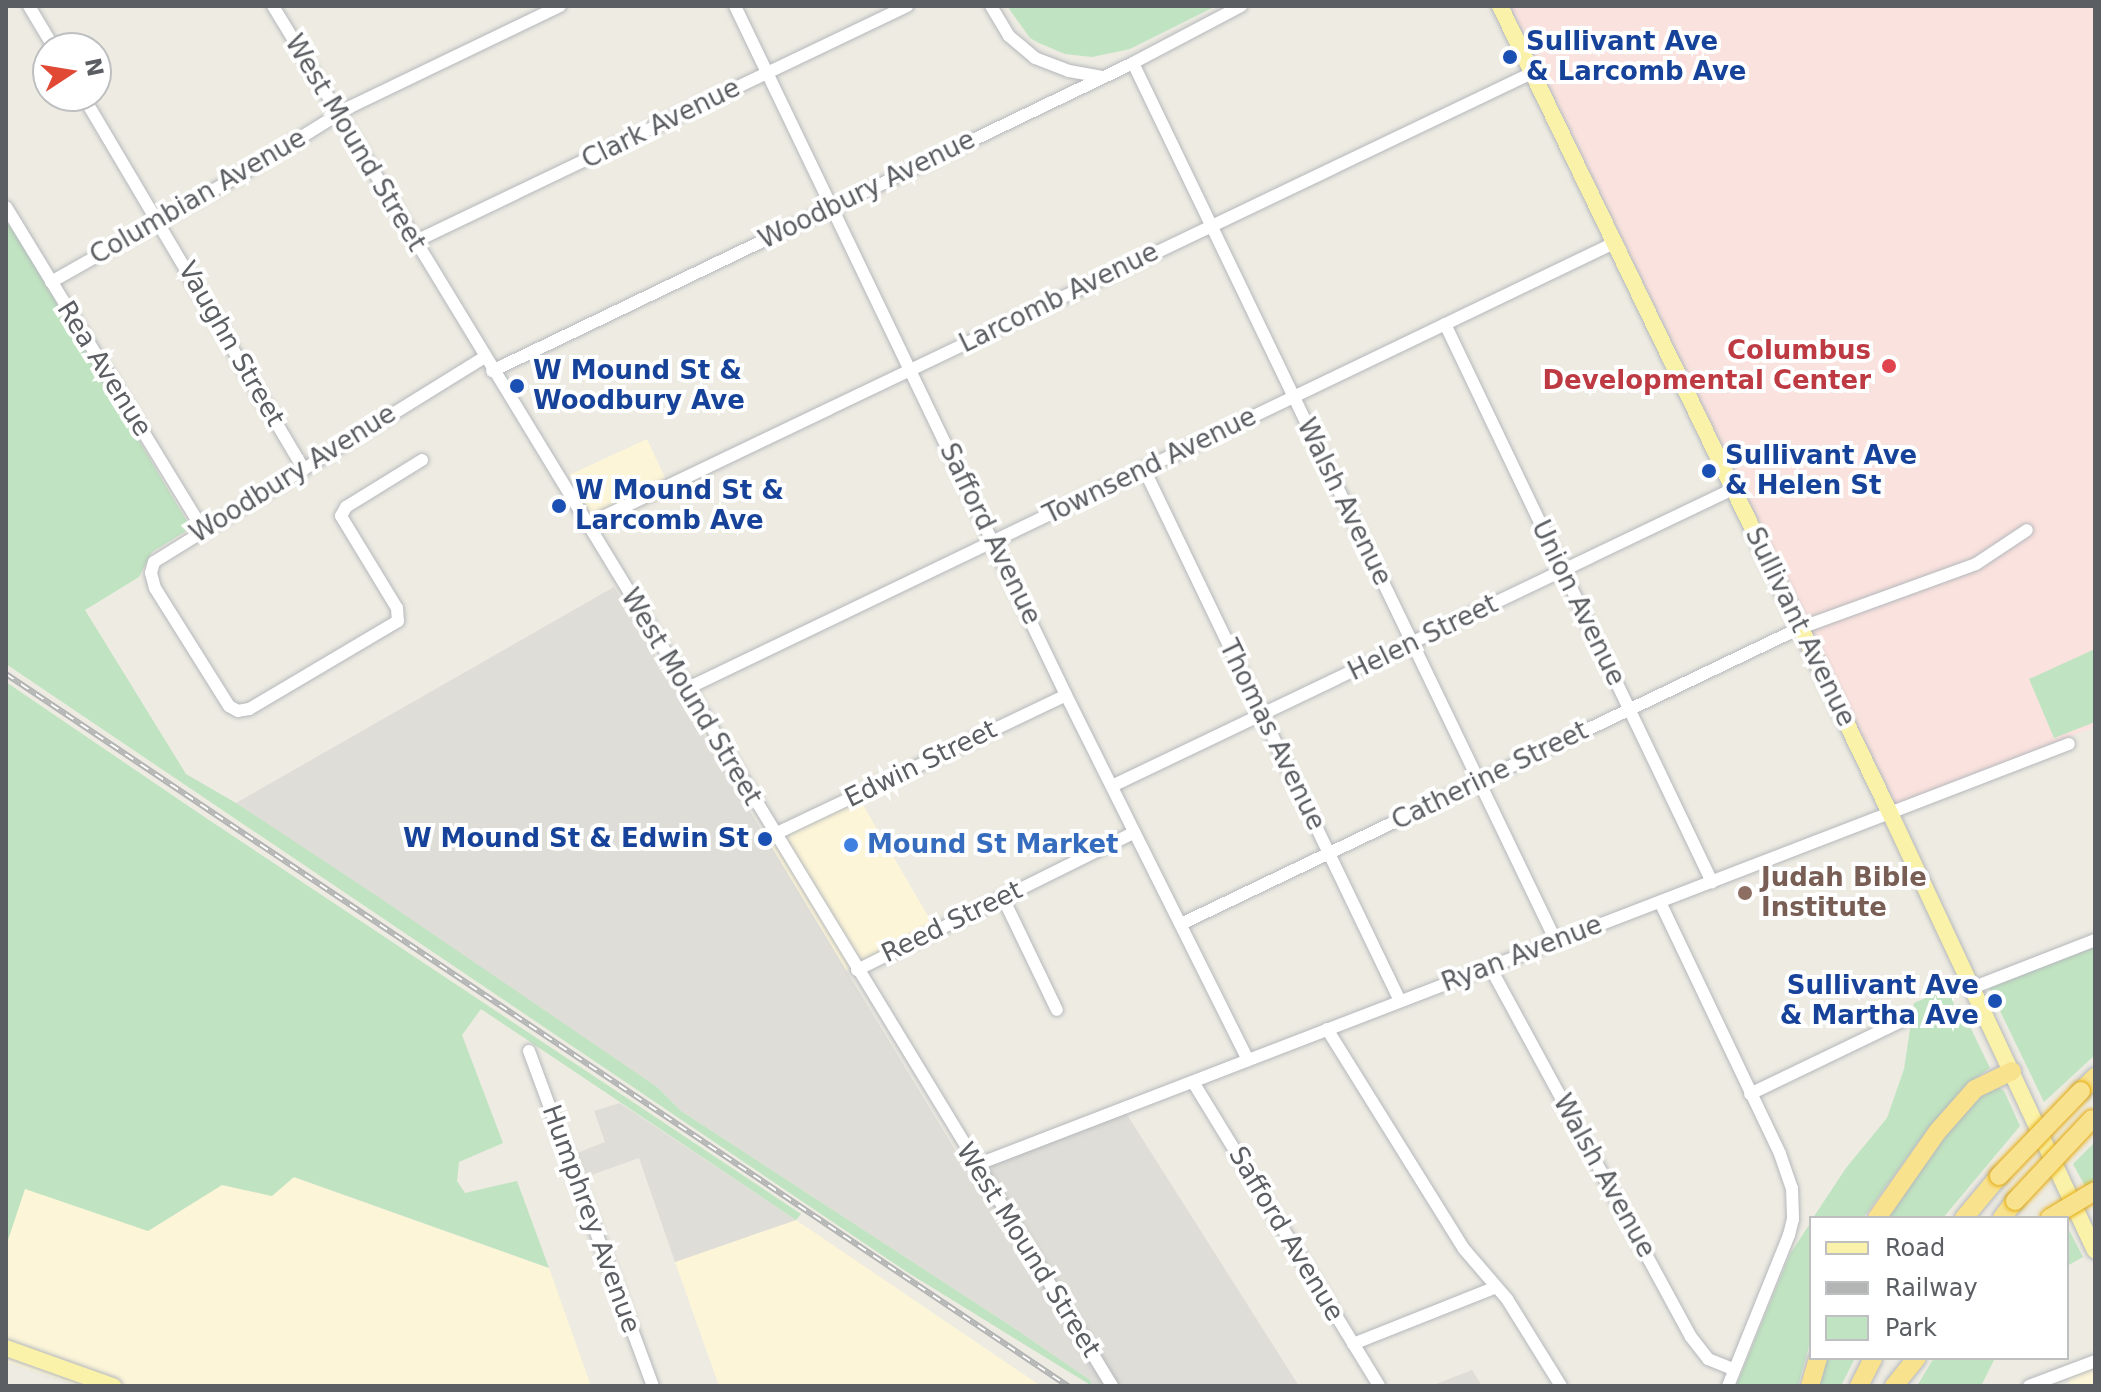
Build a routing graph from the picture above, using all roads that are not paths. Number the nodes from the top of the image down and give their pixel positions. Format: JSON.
{"nodes":[{"id":1,"x":29,"y":6,"type":"edge"},
{"id":2,"x":273,"y":6,"type":"edge"},
{"id":3,"x":560,"y":6,"type":"edge"},
{"id":4,"x":735,"y":6,"type":"edge"},
{"id":5,"x":907,"y":6,"type":"edge"},
{"id":6,"x":991,"y":6,"type":"edge"},
{"id":7,"x":1241,"y":6,"type":"edge"},
{"id":8,"x":1500,"y":6,"type":"edge"},
{"id":9,"x":44,"y":32,"type":"edge"},
{"id":10,"x":1133,"y":63,"type":"junction"},
{"id":11,"x":767,"y":73,"type":"junction"},
{"id":12,"x":1532,"y":73,"type":"junction"},
{"id":13,"x":1103,"y":77,"type":"junction"},
{"id":14,"x":93,"y":112,"type":"edge"},
{"id":15,"x":338,"y":114,"type":"junction"},
{"id":16,"x":6,"y":207,"type":"edge"},
{"id":17,"x":832,"y":207,"type":"junction"},
{"id":18,"x":159,"y":222,"type":"junction"},
{"id":19,"x":1212,"y":226,"type":"junction"},
{"id":20,"x":414,"y":242,"type":"junction"},
{"id":21,"x":1614,"y":243,"type":"junction"},
{"id":22,"x":51,"y":282,"type":"junction"},
{"id":23,"x":1445,"y":324,"type":"junction"},
{"id":24,"x":484,"y":357,"type":"junction"},
{"id":25,"x":910,"y":370,"type":"junction"},
{"id":26,"x":492,"y":371,"type":"junction"},
{"id":27,"x":1294,"y":397,"type":"junction"},
{"id":28,"x":422,"y":460,"type":"dead end"},
{"id":29,"x":304,"y":469,"type":"junction"},
{"id":30,"x":1144,"y":469,"type":"junction"},
{"id":31,"x":1733,"y":489,"type":"junction"},
{"id":32,"x":586,"y":525,"type":"junction"},
{"id":33,"x":203,"y":530,"type":"junction"},
{"id":34,"x":2027,"y":530,"type":"dead end"},
{"id":35,"x":994,"y":541,"type":"junction"},
{"id":36,"x":1563,"y":571,"type":"junction"},
{"id":37,"x":1800,"y":628,"type":"junction"},
{"id":38,"x":1412,"y":643,"type":"junction"},
{"id":39,"x":686,"y":689,"type":"junction"},
{"id":40,"x":1066,"y":695,"type":"junction"},
{"id":41,"x":1629,"y":709,"type":"junction"},
{"id":42,"x":1262,"y":715,"type":"junction"},
{"id":43,"x":2069,"y":744,"type":"dead end"},
{"id":44,"x":1479,"y":781,"type":"junction"},
{"id":45,"x":1112,"y":786,"type":"junction"},
{"id":46,"x":1890,"y":813,"type":"junction"},
{"id":47,"x":1133,"y":833,"type":"junction"},
{"id":48,"x":775,"y":834,"type":"junction"},
{"id":49,"x":1329,"y":853,"type":"junction"},
{"id":50,"x":1712,"y":882,"type":"junction"},
{"id":51,"x":1003,"y":898,"type":"junction"},
{"id":52,"x":1660,"y":902,"type":"junction"},
{"id":53,"x":1181,"y":924,"type":"junction"},
{"id":54,"x":2095,"y":940,"type":"edge"},
{"id":55,"x":1556,"y":941,"type":"junction"},
{"id":56,"x":1490,"y":967,"type":"junction"},
{"id":57,"x":857,"y":970,"type":"junction"},
{"id":58,"x":1972,"y":988,"type":"junction"},
{"id":59,"x":1400,"y":1001,"type":"junction"},
{"id":60,"x":1057,"y":1010,"type":"dead end"},
{"id":61,"x":1908,"y":1018,"type":"dead end"},
{"id":62,"x":1327,"y":1029,"type":"junction"},
{"id":63,"x":529,"y":1051,"type":"dead end"},
{"id":64,"x":1248,"y":1060,"type":"junction"},
{"id":65,"x":2012,"y":1071,"type":"junction"},
{"id":66,"x":2095,"y":1077,"type":"edge"},
{"id":67,"x":1193,"y":1082,"type":"junction"},
{"id":68,"x":1750,"y":1094,"type":"junction"},
{"id":69,"x":2094,"y":1118,"type":"edge"},
{"id":70,"x":976,"y":1165,"type":"junction"},
{"id":71,"x":2095,"y":1191,"type":"edge"},
{"id":72,"x":1878,"y":1216,"type":"edge"},
{"id":73,"x":1966,"y":1216,"type":"edge"},
{"id":74,"x":2004,"y":1216,"type":"edge"},
{"id":75,"x":2053,"y":1216,"type":"edge"},
{"id":76,"x":2095,"y":1250,"type":"edge"},
{"id":77,"x":1496,"y":1287,"type":"junction"},
{"id":78,"x":1353,"y":1344,"type":"junction"},
{"id":79,"x":6,"y":1348,"type":"edge"},
{"id":80,"x":1817,"y":1360,"type":"edge"},
{"id":81,"x":1872,"y":1360,"type":"edge"},
{"id":82,"x":1909,"y":1360,"type":"edge"},
{"id":83,"x":1915,"y":1360,"type":"edge"},
{"id":84,"x":2095,"y":1361,"type":"edge"},
{"id":85,"x":1733,"y":1369,"type":"junction"},
{"id":86,"x":113,"y":1386,"type":"edge"},
{"id":87,"x":653,"y":1386,"type":"edge"},
{"id":88,"x":1112,"y":1386,"type":"edge"},
{"id":89,"x":1379,"y":1386,"type":"edge"},
{"id":90,"x":1561,"y":1386,"type":"edge"},
{"id":91,"x":1728,"y":1386,"type":"edge"},
{"id":92,"x":1810,"y":1386,"type":"edge"},
{"id":93,"x":1859,"y":1386,"type":"edge"},
{"id":94,"x":1894,"y":1386,"type":"edge"},
{"id":95,"x":2029,"y":1386,"type":"edge"}],
"edges":[{"from":1,"to":9,"type":"street"},
{"from":2,"to":15,"type":"street","name":"West Mound Street"},
{"from":3,"to":15,"type":"street","name":"Columbian Avenue"},
{"from":4,"to":11,"type":"street","name":"Safford Avenue"},
{"from":5,"to":11,"type":"street","name":"Clark Avenue"},
{"from":6,"to":13,"type":"street"},
{"from":7,"to":10,"type":"street","name":"Woodbury Avenue"},
{"from":8,"to":12,"type":"main road","name":"Sullivant Avenue"},
{"from":10,"to":13,"type":"street","name":"Woodbury Avenue"},
{"from":10,"to":19,"type":"street","name":"Walsh Avenue"},
{"from":11,"to":17,"type":"street","name":"Safford Avenue"},
{"from":11,"to":20,"type":"street","name":"Clark Avenue"},
{"from":12,"to":19,"type":"street","name":"Larcomb Avenue"},
{"from":12,"to":21,"type":"main road","name":"Sullivant Avenue"},
{"from":13,"to":17,"type":"street","name":"Woodbury Avenue"},
{"from":14,"to":18,"type":"street","name":"Vaughn Street"},
{"from":15,"to":18,"type":"street","name":"Columbian Avenue"},
{"from":15,"to":20,"type":"street","name":"West Mound Street"},
{"from":16,"to":22,"type":"street","name":"Rea Avenue"},
{"from":17,"to":25,"type":"street","name":"Safford Avenue"},
{"from":17,"to":26,"type":"street","name":"Woodbury Avenue"},
{"from":18,"to":22,"type":"street","name":"Columbian Avenue"},
{"from":18,"to":29,"type":"street","name":"Vaughn Street"},
{"from":19,"to":25,"type":"street","name":"Larcomb Avenue"},
{"from":19,"to":27,"type":"street","name":"Walsh Avenue"},
{"from":20,"to":24,"type":"street","name":"West Mound Street"},
{"from":21,"to":23,"type":"street","name":"Townsend Avenue"},
{"from":21,"to":31,"type":"main road","name":"Sullivant Avenue"},
{"from":22,"to":33,"type":"street","name":"Rea Avenue"},
{"from":23,"to":27,"type":"street","name":"Townsend Avenue"},
{"from":23,"to":36,"type":"street","name":"Union Avenue"},
{"from":24,"to":26,"type":"street","name":"West Mound Street"},
{"from":24,"to":29,"type":"street","name":"Woodbury Avenue"},
{"from":25,"to":32,"type":"street","name":"Larcomb Avenue"},
{"from":25,"to":35,"type":"street","name":"Safford Avenue"},
{"from":26,"to":32,"type":"street","name":"West Mound Street"},
{"from":27,"to":30,"type":"street","name":"Townsend Avenue"},
{"from":27,"to":38,"type":"street","name":"Walsh Avenue"},
{"from":28,"to":33,"type":"street","name":"Woodbury Avenue"},
{"from":29,"to":33,"type":"street","name":"Woodbury Avenue"},
{"from":30,"to":35,"type":"street","name":"Townsend Avenue"},
{"from":30,"to":42,"type":"street","name":"Thomas Avenue"},
{"from":31,"to":36,"type":"street","name":"Helen Street"},
{"from":31,"to":37,"type":"main road","name":"Sullivant Avenue"},
{"from":32,"to":39,"type":"street","name":"West Mound Street"},
{"from":34,"to":37,"type":"street","name":"Catherine Street"},
{"from":35,"to":39,"type":"street","name":"Townsend Avenue"},
{"from":35,"to":40,"type":"street","name":"Safford Avenue"},
{"from":36,"to":38,"type":"street","name":"Helen Street"},
{"from":36,"to":41,"type":"street","name":"Union Avenue"},
{"from":37,"to":41,"type":"street","name":"Catherine Street"},
{"from":37,"to":46,"type":"main road","name":"Sullivant Avenue"},
{"from":38,"to":42,"type":"street","name":"Helen Street"},
{"from":38,"to":44,"type":"street","name":"Walsh Avenue"},
{"from":39,"to":48,"type":"street","name":"West Mound Street"},
{"from":40,"to":45,"type":"street","name":"Safford Avenue"},
{"from":40,"to":48,"type":"street","name":"Edwin Street"},
{"from":41,"to":44,"type":"street","name":"Catherine Street"},
{"from":41,"to":50,"type":"street","name":"Union Avenue"},
{"from":42,"to":45,"type":"street","name":"Helen Street"},
{"from":42,"to":49,"type":"street","name":"Thomas Avenue"},
{"from":43,"to":46,"type":"street","name":"Ryan Avenue"},
{"from":44,"to":49,"type":"street","name":"Catherine Street"},
{"from":44,"to":55,"type":"street","name":"Walsh Avenue"},
{"from":45,"to":47,"type":"street","name":"Safford Avenue"},
{"from":46,"to":50,"type":"street","name":"Ryan Avenue"},
{"from":46,"to":58,"type":"main road","name":"Sullivant Avenue"},
{"from":47,"to":51,"type":"street","name":"Reed Street"},
{"from":47,"to":53,"type":"street","name":"Safford Avenue"},
{"from":48,"to":57,"type":"street","name":"West Mound Street"},
{"from":49,"to":53,"type":"street","name":"Catherine Street"},
{"from":49,"to":59,"type":"street","name":"Thomas Avenue"},
{"from":50,"to":52,"type":"street","name":"Ryan Avenue"},
{"from":51,"to":57,"type":"street","name":"Reed Street"},
{"from":51,"to":60,"type":"street"},
{"from":52,"to":55,"type":"street","name":"Ryan Avenue"},
{"from":52,"to":68,"type":"street"},
{"from":53,"to":64,"type":"street","name":"Safford Avenue"},
{"from":54,"to":58,"type":"street"},
{"from":55,"to":56,"type":"street","name":"Ryan Avenue"},
{"from":56,"to":59,"type":"street","name":"Ryan Avenue"},
{"from":56,"to":85,"type":"street","name":"Walsh Avenue"},
{"from":57,"to":70,"type":"street","name":"West Mound Street"},
{"from":58,"to":65,"type":"main road","name":"Sullivant Avenue"},
{"from":59,"to":62,"type":"street","name":"Ryan Avenue"},
{"from":61,"to":68,"type":"street"},
{"from":62,"to":64,"type":"street","name":"Ryan Avenue"},
{"from":62,"to":77,"type":"street"},
{"from":63,"to":87,"type":"street","name":"Humphrey Avenue"},
{"from":64,"to":67,"type":"street","name":"Ryan Avenue"},
{"from":65,"to":72,"type":"highway"},
{"from":65,"to":76,"type":"main road","name":"Sullivant Avenue"},
{"from":66,"to":73,"type":"highway","bridge":true},
{"from":67,"to":70,"type":"street","name":"Ryan Avenue"},
{"from":67,"to":78,"type":"street","name":"Safford Avenue"},
{"from":68,"to":85,"type":"street"},
{"from":69,"to":74,"type":"highway","bridge":true},
{"from":70,"to":88,"type":"street","name":"West Mound Street"},
{"from":71,"to":75,"type":"highway","bridge":true},
{"from":77,"to":78,"type":"street"},
{"from":77,"to":90,"type":"street"},
{"from":78,"to":89,"type":"street","name":"Safford Avenue"},
{"from":79,"to":86,"type":"main road"},
{"from":80,"to":92,"type":"highway"},
{"from":81,"to":93,"type":"highway"},
{"from":82,"to":94,"type":"highway"},
{"from":83,"to":94,"type":"highway"},
{"from":84,"to":95,"type":"street"},
{"from":85,"to":91,"type":"street"}]}
